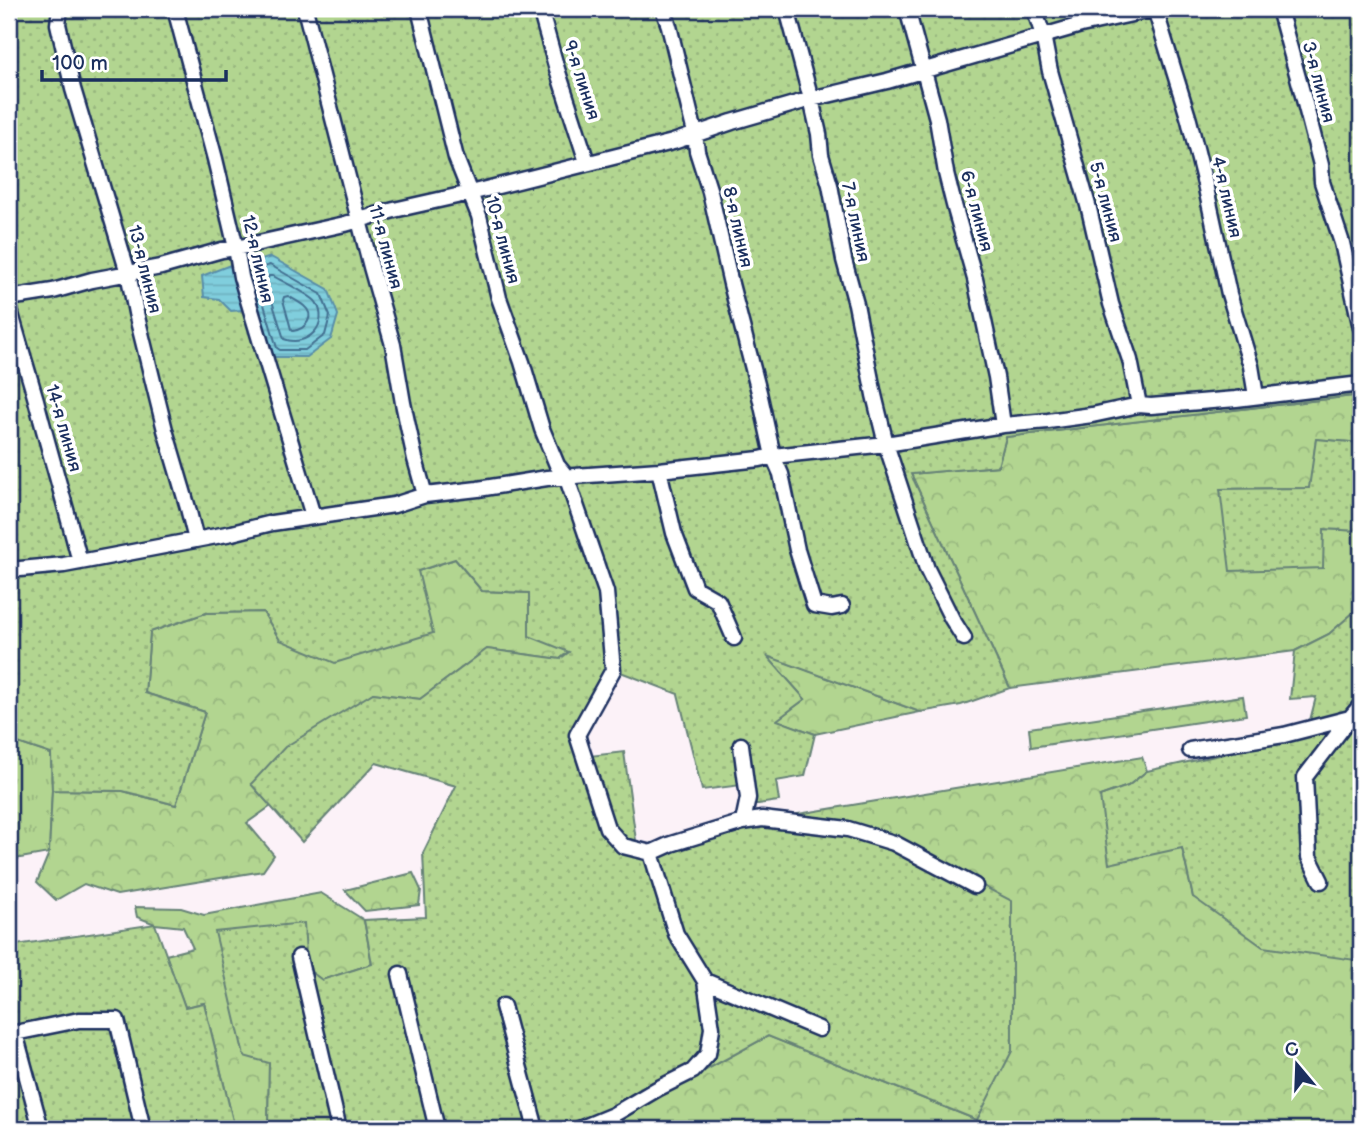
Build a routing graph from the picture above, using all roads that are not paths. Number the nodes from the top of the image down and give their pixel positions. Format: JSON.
{"nodes":[{"id":1,"x":60,"y":9,"type":"edge"},
{"id":2,"x":175,"y":9,"type":"edge"},
{"id":3,"x":305,"y":9,"type":"edge"},
{"id":4,"x":419,"y":9,"type":"edge"},
{"id":5,"x":540,"y":9,"type":"edge"},
{"id":6,"x":663,"y":9,"type":"edge"},
{"id":7,"x":786,"y":9,"type":"edge"},
{"id":8,"x":907,"y":9,"type":"edge"},
{"id":9,"x":1034,"y":9,"type":"edge"},
{"id":10,"x":1155,"y":9,"type":"edge"},
{"id":11,"x":1279,"y":9,"type":"edge"},
{"id":12,"x":1043,"y":35,"type":"junction"},
{"id":13,"x":923,"y":71,"type":"junction"},
{"id":14,"x":811,"y":99,"type":"junction"},
{"id":15,"x":695,"y":133,"type":"junction"},
{"id":16,"x":587,"y":162,"type":"junction"},
{"id":17,"x":470,"y":193,"type":"junction"},
{"id":18,"x":359,"y":220,"type":"junction"},
{"id":19,"x":236,"y":248,"type":"junction"},
{"id":20,"x":128,"y":273,"type":"junction"},
{"id":21,"x":9,"y":298,"type":"edge"},
{"id":22,"x":9,"y":306,"type":"edge"},
{"id":23,"x":1361,"y":328,"type":"edge"},
{"id":24,"x":1361,"y":384,"type":"edge"},
{"id":25,"x":1256,"y":396,"type":"junction"},
{"id":26,"x":1139,"y":405,"type":"junction"},
{"id":27,"x":1003,"y":425,"type":"junction"},
{"id":28,"x":886,"y":444,"type":"junction"},
{"id":29,"x":773,"y":456,"type":"junction"},
{"id":30,"x":659,"y":470,"type":"junction"},
{"id":31,"x":566,"y":476,"type":"junction"},
{"id":32,"x":425,"y":495,"type":"junction"},
{"id":33,"x":313,"y":516,"type":"junction"},
{"id":34,"x":196,"y":540,"type":"junction"},
{"id":35,"x":80,"y":562,"type":"junction"},
{"id":36,"x":9,"y":570,"type":"edge"},
{"id":37,"x":842,"y":606,"type":"dead end"},
{"id":38,"x":734,"y":638,"type":"dead end"},
{"id":39,"x":964,"y":638,"type":"dead end"},
{"id":40,"x":1361,"y":705,"type":"edge"},
{"id":41,"x":1350,"y":718,"type":"junction"},
{"id":42,"x":741,"y":745,"type":"dead end"},
{"id":43,"x":1190,"y":750,"type":"dead end"},
{"id":44,"x":743,"y":822,"type":"junction"},
{"id":45,"x":651,"y":853,"type":"junction"},
{"id":46,"x":1321,"y":881,"type":"dead end"},
{"id":47,"x":975,"y":886,"type":"dead end"},
{"id":48,"x":299,"y":957,"type":"dead end"},
{"id":49,"x":400,"y":974,"type":"dead end"},
{"id":50,"x":705,"y":981,"type":"junction"},
{"id":51,"x":503,"y":1006,"type":"dead end"},
{"id":52,"x":819,"y":1029,"type":"dead end"},
{"id":53,"x":41,"y":1129,"type":"edge"},
{"id":54,"x":143,"y":1129,"type":"edge"},
{"id":55,"x":338,"y":1129,"type":"edge"},
{"id":56,"x":438,"y":1129,"type":"edge"},
{"id":57,"x":536,"y":1129,"type":"edge"},
{"id":58,"x":579,"y":1129,"type":"edge"}],
"edges":[{"from":1,"to":20,"type":"street","name":"13-я линия"},
{"from":2,"to":19,"type":"street","name":"12-я линия"},
{"from":3,"to":18,"type":"street","name":"11-я линия"},
{"from":4,"to":17,"type":"street","name":"10-я линия"},
{"from":5,"to":16,"type":"street","name":"9-я линия"},
{"from":6,"to":15,"type":"street","name":"8-я линия"},
{"from":7,"to":14,"type":"street","name":"7-я линия"},
{"from":8,"to":13,"type":"street","name":"6-я линия"},
{"from":9,"to":12,"type":"street","name":"5-я линия"},
{"from":10,"to":12,"type":"street"},
{"from":10,"to":25,"type":"street","name":"4-я линия"},
{"from":11,"to":23,"type":"street","name":"3-я линия"},
{"from":12,"to":13,"type":"street"},
{"from":12,"to":26,"type":"street","name":"5-я линия"},
{"from":13,"to":14,"type":"street"},
{"from":13,"to":27,"type":"street","name":"6-я линия"},
{"from":14,"to":15,"type":"street"},
{"from":14,"to":28,"type":"street","name":"7-я линия"},
{"from":15,"to":16,"type":"street"},
{"from":15,"to":29,"type":"street","name":"8-я линия"},
{"from":16,"to":17,"type":"street"},
{"from":17,"to":18,"type":"street"},
{"from":17,"to":31,"type":"street","name":"10-я линия"},
{"from":18,"to":19,"type":"street"},
{"from":18,"to":32,"type":"street","name":"11-я линия"},
{"from":19,"to":20,"type":"street"},
{"from":19,"to":33,"type":"street","name":"12-я линия"},
{"from":20,"to":21,"type":"street"},
{"from":20,"to":34,"type":"street","name":"13-я линия"},
{"from":22,"to":35,"type":"street","name":"14-я линия"},
{"from":24,"to":25,"type":"street"},
{"from":25,"to":26,"type":"street"},
{"from":26,"to":27,"type":"street"},
{"from":27,"to":28,"type":"street"},
{"from":28,"to":29,"type":"street"},
{"from":28,"to":39,"type":"street","name":"7-я линия"},
{"from":29,"to":30,"type":"street"},
{"from":29,"to":37,"type":"street","name":"8-я линия"},
{"from":30,"to":31,"type":"street"},
{"from":30,"to":38,"type":"street"},
{"from":31,"to":32,"type":"street"},
{"from":31,"to":45,"type":"street","name":"10-я линия"},
{"from":32,"to":33,"type":"street"},
{"from":33,"to":34,"type":"street"},
{"from":34,"to":35,"type":"street"},
{"from":35,"to":36,"type":"street"},
{"from":40,"to":41,"type":"street"},
{"from":41,"to":43,"type":"street"},
{"from":41,"to":46,"type":"street"},
{"from":42,"to":44,"type":"street"},
{"from":44,"to":45,"type":"street"},
{"from":44,"to":47,"type":"street"},
{"from":45,"to":50,"type":"street"},
{"from":48,"to":55,"type":"street"},
{"from":49,"to":56,"type":"street"},
{"from":50,"to":52,"type":"street"},
{"from":50,"to":58,"type":"street"},
{"from":51,"to":57,"type":"street"},
{"from":53,"to":54,"type":"street"}]}
